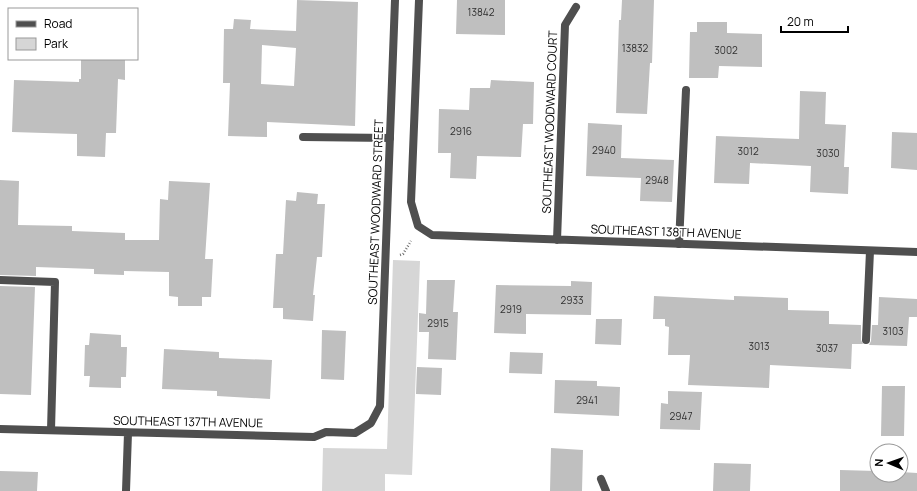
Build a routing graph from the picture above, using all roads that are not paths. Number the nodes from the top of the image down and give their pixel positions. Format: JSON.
{"nodes":[{"id":1,"x":395,"y":0,"type":"edge"},
{"id":2,"x":419,"y":0,"type":"edge"},
{"id":3,"x":576,"y":7,"type":"dead end"},
{"id":4,"x":686,"y":90,"type":"dead end"},
{"id":5,"x":303,"y":137,"type":"dead end"},
{"id":6,"x":390,"y":138,"type":"junction"},
{"id":7,"x":558,"y":240,"type":"junction"},
{"id":8,"x":679,"y":244,"type":"junction"},
{"id":9,"x":870,"y":251,"type":"junction"},
{"id":10,"x":917,"y":252,"type":"edge"},
{"id":11,"x":0,"y":280,"type":"edge"},
{"id":12,"x":866,"y":340,"type":"dead end"},
{"id":13,"x":371,"y":423,"type":"joint"},
{"id":14,"x":0,"y":429,"type":"edge"},
{"id":15,"x":51,"y":430,"type":"junction"},
{"id":16,"x":128,"y":433,"type":"junction"},
{"id":17,"x":601,"y":479,"type":"dead end"},
{"id":18,"x":126,"y":491,"type":"edge"},
{"id":19,"x":606,"y":491,"type":"edge"}],
"edges":[{"from":1,"to":6,"type":"street","name":"SOUTHEAST WOODWARD STREET"},
{"from":2,"to":7,"type":"street","name":"SOUTHEAST 138TH AVENUE"},
{"from":3,"to":7,"type":"street","name":"SOUTHEAST WOODWARD COURT"},
{"from":4,"to":8,"type":"street"},
{"from":5,"to":6,"type":"street"},
{"from":6,"to":13,"type":"street","name":"SOUTHEAST WOODWARD STREET"},
{"from":7,"to":8,"type":"street","name":"SOUTHEAST 138TH AVENUE"},
{"from":8,"to":9,"type":"street","name":"SOUTHEAST 138TH AVENUE"},
{"from":9,"to":10,"type":"street","name":"SOUTHEAST 138TH AVENUE"},
{"from":9,"to":12,"type":"street"},
{"from":11,"to":15,"type":"street"},
{"from":13,"to":16,"type":"street","name":"SOUTHEAST 137TH AVENUE"},
{"from":14,"to":15,"type":"street","name":"SOUTHEAST 137TH AVENUE"},
{"from":15,"to":16,"type":"street","name":"SOUTHEAST 137TH AVENUE"},
{"from":16,"to":18,"type":"street"},
{"from":17,"to":19,"type":"street"}]}
